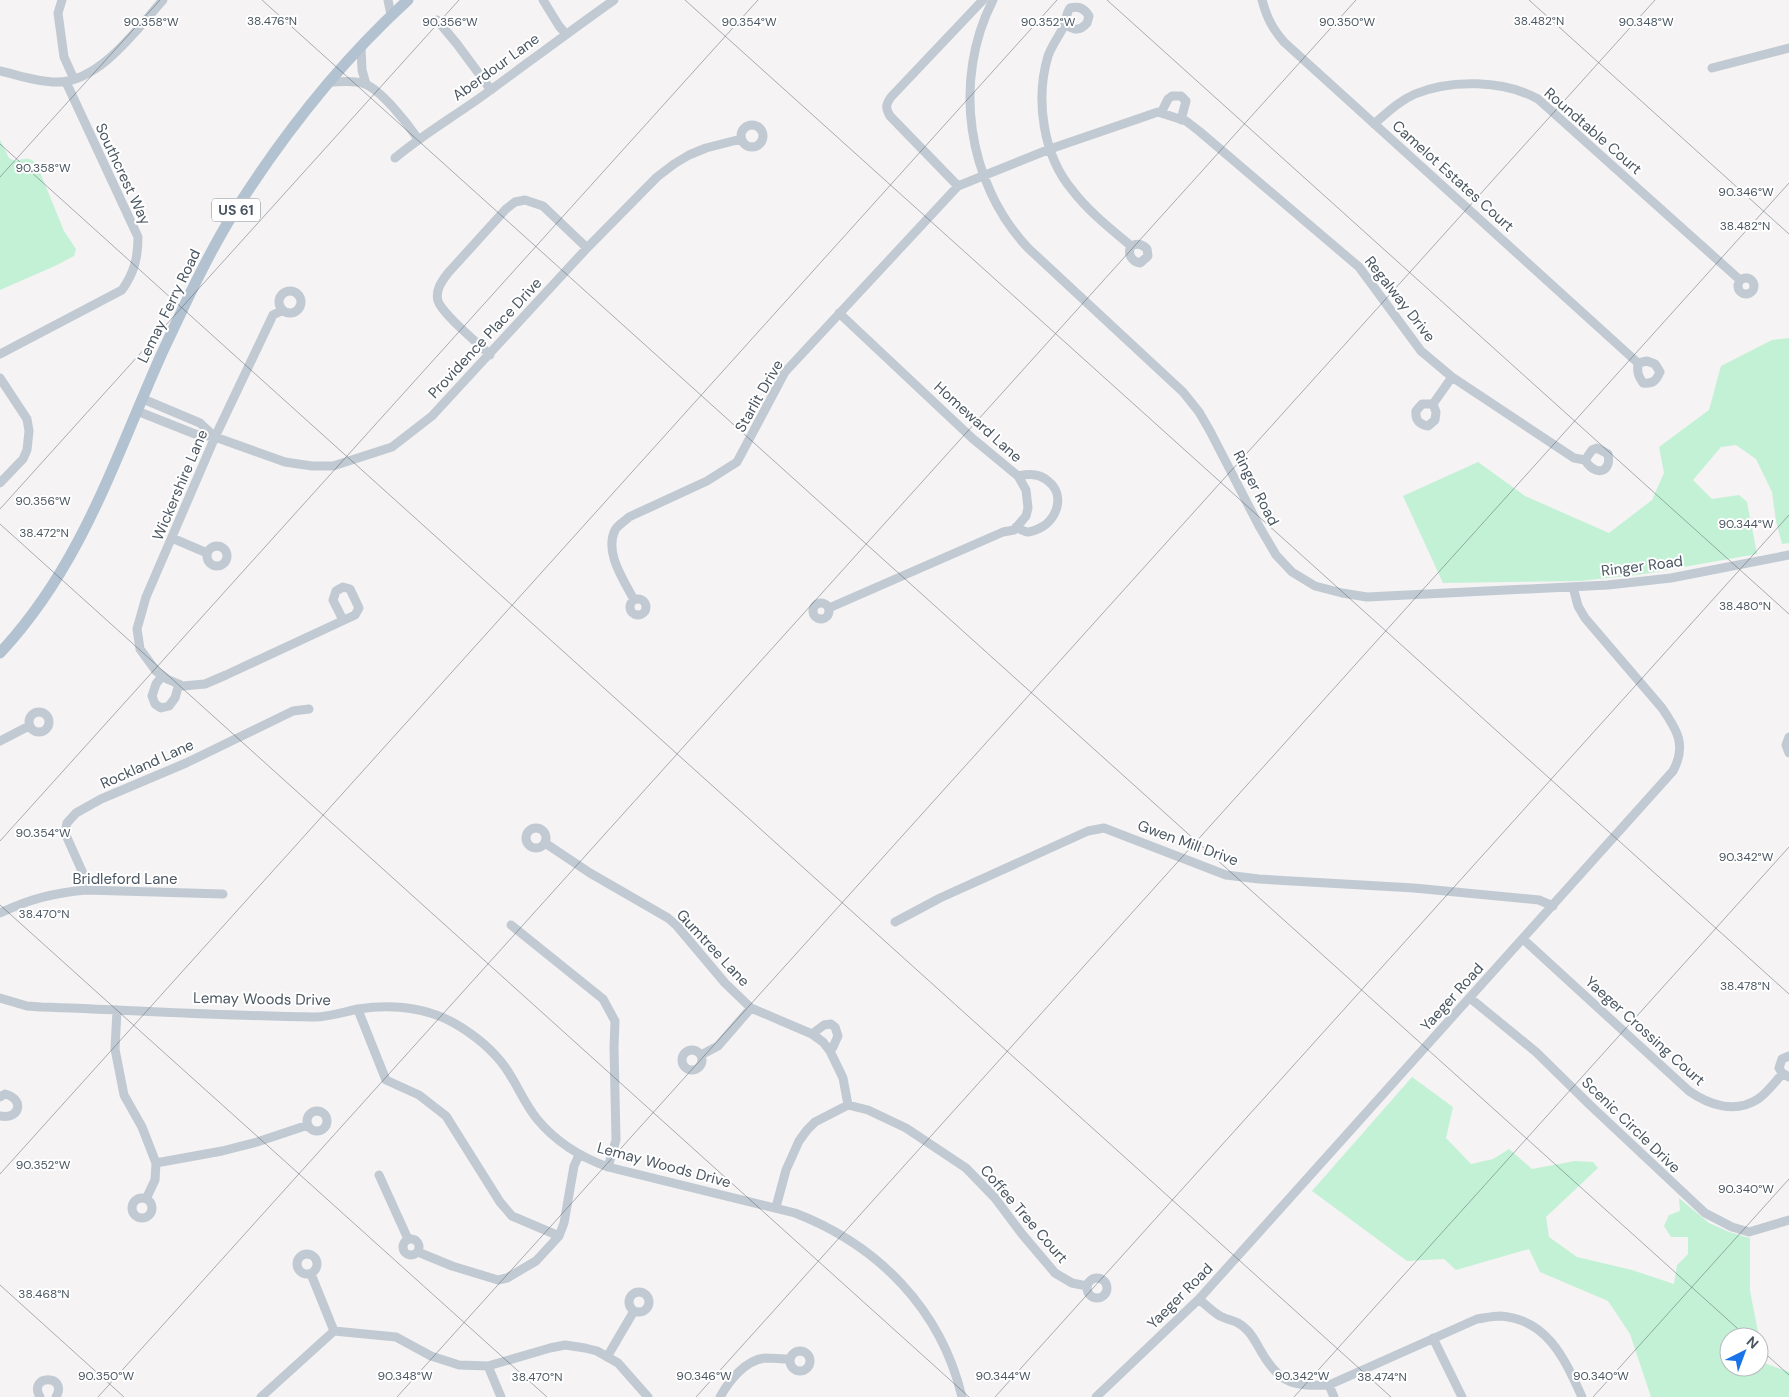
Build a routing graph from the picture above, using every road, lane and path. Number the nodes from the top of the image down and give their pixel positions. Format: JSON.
{"nodes":[{"id":1,"x":62,"y":0,"type":"edge"},
{"id":2,"x":162,"y":0,"type":"edge"},
{"id":3,"x":388,"y":0,"type":"edge"},
{"id":4,"x":408,"y":0,"type":"edge"},
{"id":5,"x":543,"y":0,"type":"edge"},
{"id":6,"x":614,"y":0,"type":"edge"},
{"id":7,"x":983,"y":0,"type":"edge"},
{"id":8,"x":993,"y":0,"type":"edge"},
{"id":9,"x":1262,"y":0,"type":"edge"},
{"id":10,"x":391,"y":15,"type":"junction"},
{"id":11,"x":437,"y":20,"type":"dead end"},
{"id":12,"x":1065,"y":24,"type":"dead end"},
{"id":13,"x":566,"y":34,"type":"junction"},
{"id":14,"x":361,"y":47,"type":"junction"},
{"id":15,"x":1789,"y":48,"type":"edge"},
{"id":16,"x":1712,"y":68,"type":"dead end"},
{"id":17,"x":0,"y":70,"type":"edge"},
{"id":18,"x":70,"y":80,"type":"junction"},
{"id":19,"x":330,"y":82,"type":"junction"},
{"id":20,"x":366,"y":84,"type":"junction"},
{"id":21,"x":491,"y":90,"type":"junction"},
{"id":22,"x":1161,"y":113,"type":"junction"},
{"id":23,"x":1181,"y":120,"type":"junction"},
{"id":24,"x":1374,"y":124,"type":"junction"},
{"id":25,"x":418,"y":138,"type":"junction"},
{"id":26,"x":741,"y":139,"type":"dead end"},
{"id":27,"x":1050,"y":149,"type":"junction"},
{"id":28,"x":395,"y":158,"type":"dead end"},
{"id":29,"x":982,"y":175,"type":"junction"},
{"id":30,"x":958,"y":186,"type":"junction"},
{"id":31,"x":1131,"y":246,"type":"dead end"},
{"id":32,"x":587,"y":248,"type":"junction"},
{"id":33,"x":1740,"y":280,"type":"dead end"},
{"id":34,"x":282,"y":310,"type":"dead end"},
{"id":35,"x":839,"y":313,"type":"junction"},
{"id":36,"x":0,"y":354,"type":"edge"},
{"id":37,"x":490,"y":355,"type":"junction"},
{"id":38,"x":1638,"y":363,"type":"dead end"},
{"id":39,"x":1452,"y":377,"type":"junction"},
{"id":40,"x":0,"y":378,"type":"edge"},
{"id":41,"x":142,"y":399,"type":"junction"},
{"id":42,"x":1433,"y":404,"type":"dead end"},
{"id":43,"x":138,"y":411,"type":"junction"},
{"id":44,"x":215,"y":437,"type":"junction"},
{"id":45,"x":1585,"y":460,"type":"dead end"},
{"id":46,"x":1018,"y":476,"type":"junction"},
{"id":47,"x":0,"y":483,"type":"edge"},
{"id":48,"x":1016,"y":527,"type":"junction"},
{"id":49,"x":172,"y":538,"type":"junction"},
{"id":50,"x":207,"y":553,"type":"dead end"},
{"id":51,"x":1789,"y":555,"type":"edge"},
{"id":52,"x":1573,"y":587,"type":"junction"},
{"id":53,"x":634,"y":600,"type":"dead end"},
{"id":54,"x":829,"y":608,"type":"dead end"},
{"id":55,"x":343,"y":620,"type":"dead end"},
{"id":56,"x":0,"y":653,"type":"edge"},
{"id":57,"x":162,"y":676,"type":"junction"},
{"id":58,"x":179,"y":684,"type":"junction"},
{"id":59,"x":309,"y":709,"type":"dead end"},
{"id":60,"x":29,"y":726,"type":"dead end"},
{"id":61,"x":1789,"y":737,"type":"edge"},
{"id":62,"x":0,"y":742,"type":"edge"},
{"id":63,"x":1789,"y":753,"type":"edge"},
{"id":64,"x":545,"y":843,"type":"dead end"},
{"id":65,"x":86,"y":890,"type":"junction"},
{"id":66,"x":224,"y":894,"type":"dead end"},
{"id":67,"x":1553,"y":906,"type":"junction"},
{"id":68,"x":0,"y":913,"type":"edge"},
{"id":69,"x":895,"y":922,"type":"dead end"},
{"id":70,"x":511,"y":925,"type":"dead end"},
{"id":71,"x":1523,"y":940,"type":"junction"},
{"id":72,"x":0,"y":998,"type":"edge"},
{"id":73,"x":1470,"y":998,"type":"junction"},
{"id":74,"x":751,"y":1008,"type":"junction"},
{"id":75,"x":117,"y":1010,"type":"junction"},
{"id":76,"x":358,"y":1010,"type":"junction"},
{"id":77,"x":812,"y":1034,"type":"junction"},
{"id":78,"x":830,"y":1051,"type":"junction"},
{"id":79,"x":701,"y":1055,"type":"dead end"},
{"id":80,"x":1789,"y":1056,"type":"edge"},
{"id":81,"x":1786,"y":1075,"type":"edge"},
{"id":82,"x":0,"y":1097,"type":"edge"},
{"id":83,"x":848,"y":1105,"type":"junction"},
{"id":84,"x":0,"y":1116,"type":"edge"},
{"id":85,"x":308,"y":1125,"type":"dead end"},
{"id":86,"x":579,"y":1155,"type":"junction"},
{"id":87,"x":156,"y":1163,"type":"junction"},
{"id":88,"x":608,"y":1167,"type":"junction"},
{"id":89,"x":379,"y":1175,"type":"dead end"},
{"id":90,"x":146,"y":1199,"type":"dead end"},
{"id":91,"x":776,"y":1207,"type":"junction"},
{"id":92,"x":1789,"y":1220,"type":"edge"},
{"id":93,"x":559,"y":1236,"type":"junction"},
{"id":94,"x":408,"y":1239,"type":"junction"},
{"id":95,"x":418,"y":1252,"type":"junction"},
{"id":96,"x":311,"y":1274,"type":"dead end"},
{"id":97,"x":1087,"y":1286,"type":"dead end"},
{"id":98,"x":1199,"y":1299,"type":"junction"},
{"id":99,"x":634,"y":1311,"type":"dead end"},
{"id":100,"x":334,"y":1331,"type":"junction"},
{"id":101,"x":1433,"y":1338,"type":"junction"},
{"id":102,"x":607,"y":1357,"type":"junction"},
{"id":103,"x":789,"y":1359,"type":"dead end"},
{"id":104,"x":488,"y":1366,"type":"junction"},
{"id":105,"x":1329,"y":1385,"type":"junction"},
{"id":106,"x":40,"y":1397,"type":"edge"},
{"id":107,"x":56,"y":1397,"type":"edge"},
{"id":108,"x":261,"y":1397,"type":"edge"},
{"id":109,"x":500,"y":1397,"type":"edge"},
{"id":110,"x":648,"y":1397,"type":"edge"},
{"id":111,"x":720,"y":1397,"type":"edge"},
{"id":112,"x":962,"y":1397,"type":"edge"},
{"id":113,"x":1096,"y":1397,"type":"edge"},
{"id":114,"x":1334,"y":1397,"type":"edge"},
{"id":115,"x":1462,"y":1397,"type":"edge"},
{"id":116,"x":1582,"y":1397,"type":"edge"}],
"edges":[{"from":1,"to":18,"type":"street","name":"Southcrest Way"},
{"from":2,"to":18,"type":"street"},
{"from":3,"to":10,"type":"street"},
{"from":4,"to":10,"type":"main road","name":"Lemay Ferry Road","number":"US 61"},
{"from":5,"to":13,"type":"street"},
{"from":6,"to":13,"type":"street","name":"Aberdour Lane"},
{"from":7,"to":30,"type":"street"},
{"from":8,"to":29,"type":"street","name":"Ringer Road"},
{"from":9,"to":24,"type":"street","name":"Camelot Estates Court"},
{"from":10,"to":14,"type":"main road","name":"Lemay Ferry Road","number":"US 61"},
{"from":11,"to":21,"type":"street"},
{"from":12,"to":27,"type":"street"},
{"from":13,"to":21,"type":"street","name":"Aberdour Lane"},
{"from":14,"to":19,"type":"main road","name":"Lemay Ferry Road","number":"US 61"},
{"from":14,"to":20,"type":"street"},
{"from":15,"to":16,"type":"street"},
{"from":17,"to":18,"type":"street"},
{"from":18,"to":36,"type":"street","name":"Southcrest Way"},
{"from":19,"to":20,"type":"street"},
{"from":19,"to":41,"type":"main road","name":"Lemay Ferry Road","number":"US 61"},
{"from":20,"to":25,"type":"street"},
{"from":21,"to":25,"type":"street","name":"Aberdour Lane"},
{"from":22,"to":23,"type":"street","name":"Regalway Drive"},
{"from":22,"to":23,"type":"street"},
{"from":22,"to":27,"type":"street"},
{"from":23,"to":39,"type":"street","name":"Regalway Drive"},
{"from":24,"to":33,"type":"street","name":"Roundtable Court"},
{"from":24,"to":38,"type":"street","name":"Camelot Estates Court"},
{"from":25,"to":28,"type":"street","name":"Aberdour Lane"},
{"from":26,"to":32,"type":"street","name":"Providence Place Drive"},
{"from":27,"to":29,"type":"street"},
{"from":27,"to":31,"type":"street"},
{"from":29,"to":30,"type":"street","name":"Starlit Drive"},
{"from":29,"to":52,"type":"street","name":"Ringer Road"},
{"from":30,"to":35,"type":"street","name":"Starlit Drive"},
{"from":32,"to":37,"type":"street","name":"Providence Place Drive"},
{"from":32,"to":37,"type":"street"},
{"from":34,"to":44,"type":"street","name":"Wickershire Lane"},
{"from":35,"to":46,"type":"street","name":"Homeward Lane"},
{"from":35,"to":53,"type":"street","name":"Starlit Drive"},
{"from":37,"to":44,"type":"street","name":"Providence Place Drive"},
{"from":39,"to":42,"type":"street"},
{"from":39,"to":45,"type":"street","name":"Regalway Drive"},
{"from":40,"to":47,"type":"street"},
{"from":41,"to":43,"type":"main road","name":"Lemay Ferry Road","number":"US 61"},
{"from":41,"to":44,"type":"street","name":"Providence Place Drive"},
{"from":43,"to":44,"type":"street","name":"Providence Place Drive"},
{"from":43,"to":56,"type":"main road","name":"Lemay Ferry Road","number":"US 61"},
{"from":44,"to":49,"type":"street","name":"Wickershire Lane"},
{"from":46,"to":48,"type":"street","name":"Homeward Lane"},
{"from":46,"to":48,"type":"street"},
{"from":48,"to":54,"type":"street"},
{"from":49,"to":50,"type":"street"},
{"from":49,"to":57,"type":"street","name":"Wickershire Lane"},
{"from":51,"to":52,"type":"street","name":"Ringer Road"},
{"from":52,"to":67,"type":"street","name":"Yaeger Road"},
{"from":55,"to":58,"type":"street","name":"Wickershire Lane"},
{"from":57,"to":58,"type":"street","name":"Wickershire Lane"},
{"from":57,"to":58,"type":"street"},
{"from":59,"to":65,"type":"street","name":"Rockland Lane"},
{"from":60,"to":62,"type":"street"},
{"from":61,"to":63,"type":"street"},
{"from":64,"to":74,"type":"street","name":"Gumtree Lane"},
{"from":65,"to":66,"type":"street","name":"Bridleford Lane"},
{"from":65,"to":68,"type":"street","name":"Bridleford Lane"},
{"from":67,"to":69,"type":"street","name":"Gwen Mill Drive"},
{"from":67,"to":71,"type":"street","name":"Yaeger Road"},
{"from":70,"to":88,"type":"street"},
{"from":71,"to":73,"type":"street","name":"Yaeger Road"},
{"from":71,"to":81,"type":"street","name":"Yaeger Crossing Court"},
{"from":72,"to":75,"type":"street","name":"Lemay Woods Drive"},
{"from":73,"to":92,"type":"street","name":"Scenic Circle Drive"},
{"from":73,"to":98,"type":"street","name":"Yaeger Road"},
{"from":74,"to":77,"type":"street","name":"Gumtree Lane"},
{"from":74,"to":79,"type":"street"},
{"from":75,"to":76,"type":"street","name":"Lemay Woods Drive"},
{"from":75,"to":87,"type":"street"},
{"from":76,"to":86,"type":"street","name":"Lemay Woods Drive"},
{"from":76,"to":93,"type":"street"},
{"from":77,"to":78,"type":"street","name":"Gumtree Lane"},
{"from":77,"to":78,"type":"street"},
{"from":78,"to":83,"type":"street","name":"Gumtree Lane"},
{"from":80,"to":81,"type":"street","name":"Yaeger Crossing Court"},
{"from":82,"to":84,"type":"street"},
{"from":83,"to":91,"type":"street"},
{"from":83,"to":97,"type":"street","name":"Coffee Tree Court"},
{"from":85,"to":87,"type":"street"},
{"from":86,"to":88,"type":"street","name":"Lemay Woods Drive"},
{"from":86,"to":93,"type":"street"},
{"from":87,"to":90,"type":"street"},
{"from":88,"to":91,"type":"street","name":"Lemay Woods Drive"},
{"from":89,"to":94,"type":"street"},
{"from":91,"to":112,"type":"street","name":"Lemay Woods Drive"},
{"from":93,"to":95,"type":"street"},
{"from":94,"to":95,"type":"street"},
{"from":94,"to":95,"type":"street"},
{"from":96,"to":100,"type":"street"},
{"from":98,"to":105,"type":"street"},
{"from":98,"to":113,"type":"street","name":"Yaeger Road"},
{"from":99,"to":102,"type":"street"},
{"from":100,"to":104,"type":"street"},
{"from":100,"to":108,"type":"street"},
{"from":101,"to":105,"type":"street"},
{"from":101,"to":115,"type":"street"},
{"from":101,"to":116,"type":"street"},
{"from":102,"to":104,"type":"street"},
{"from":102,"to":110,"type":"street"},
{"from":103,"to":111,"type":"street"},
{"from":104,"to":109,"type":"street"},
{"from":105,"to":114,"type":"street"},
{"from":106,"to":107,"type":"street"}]}
